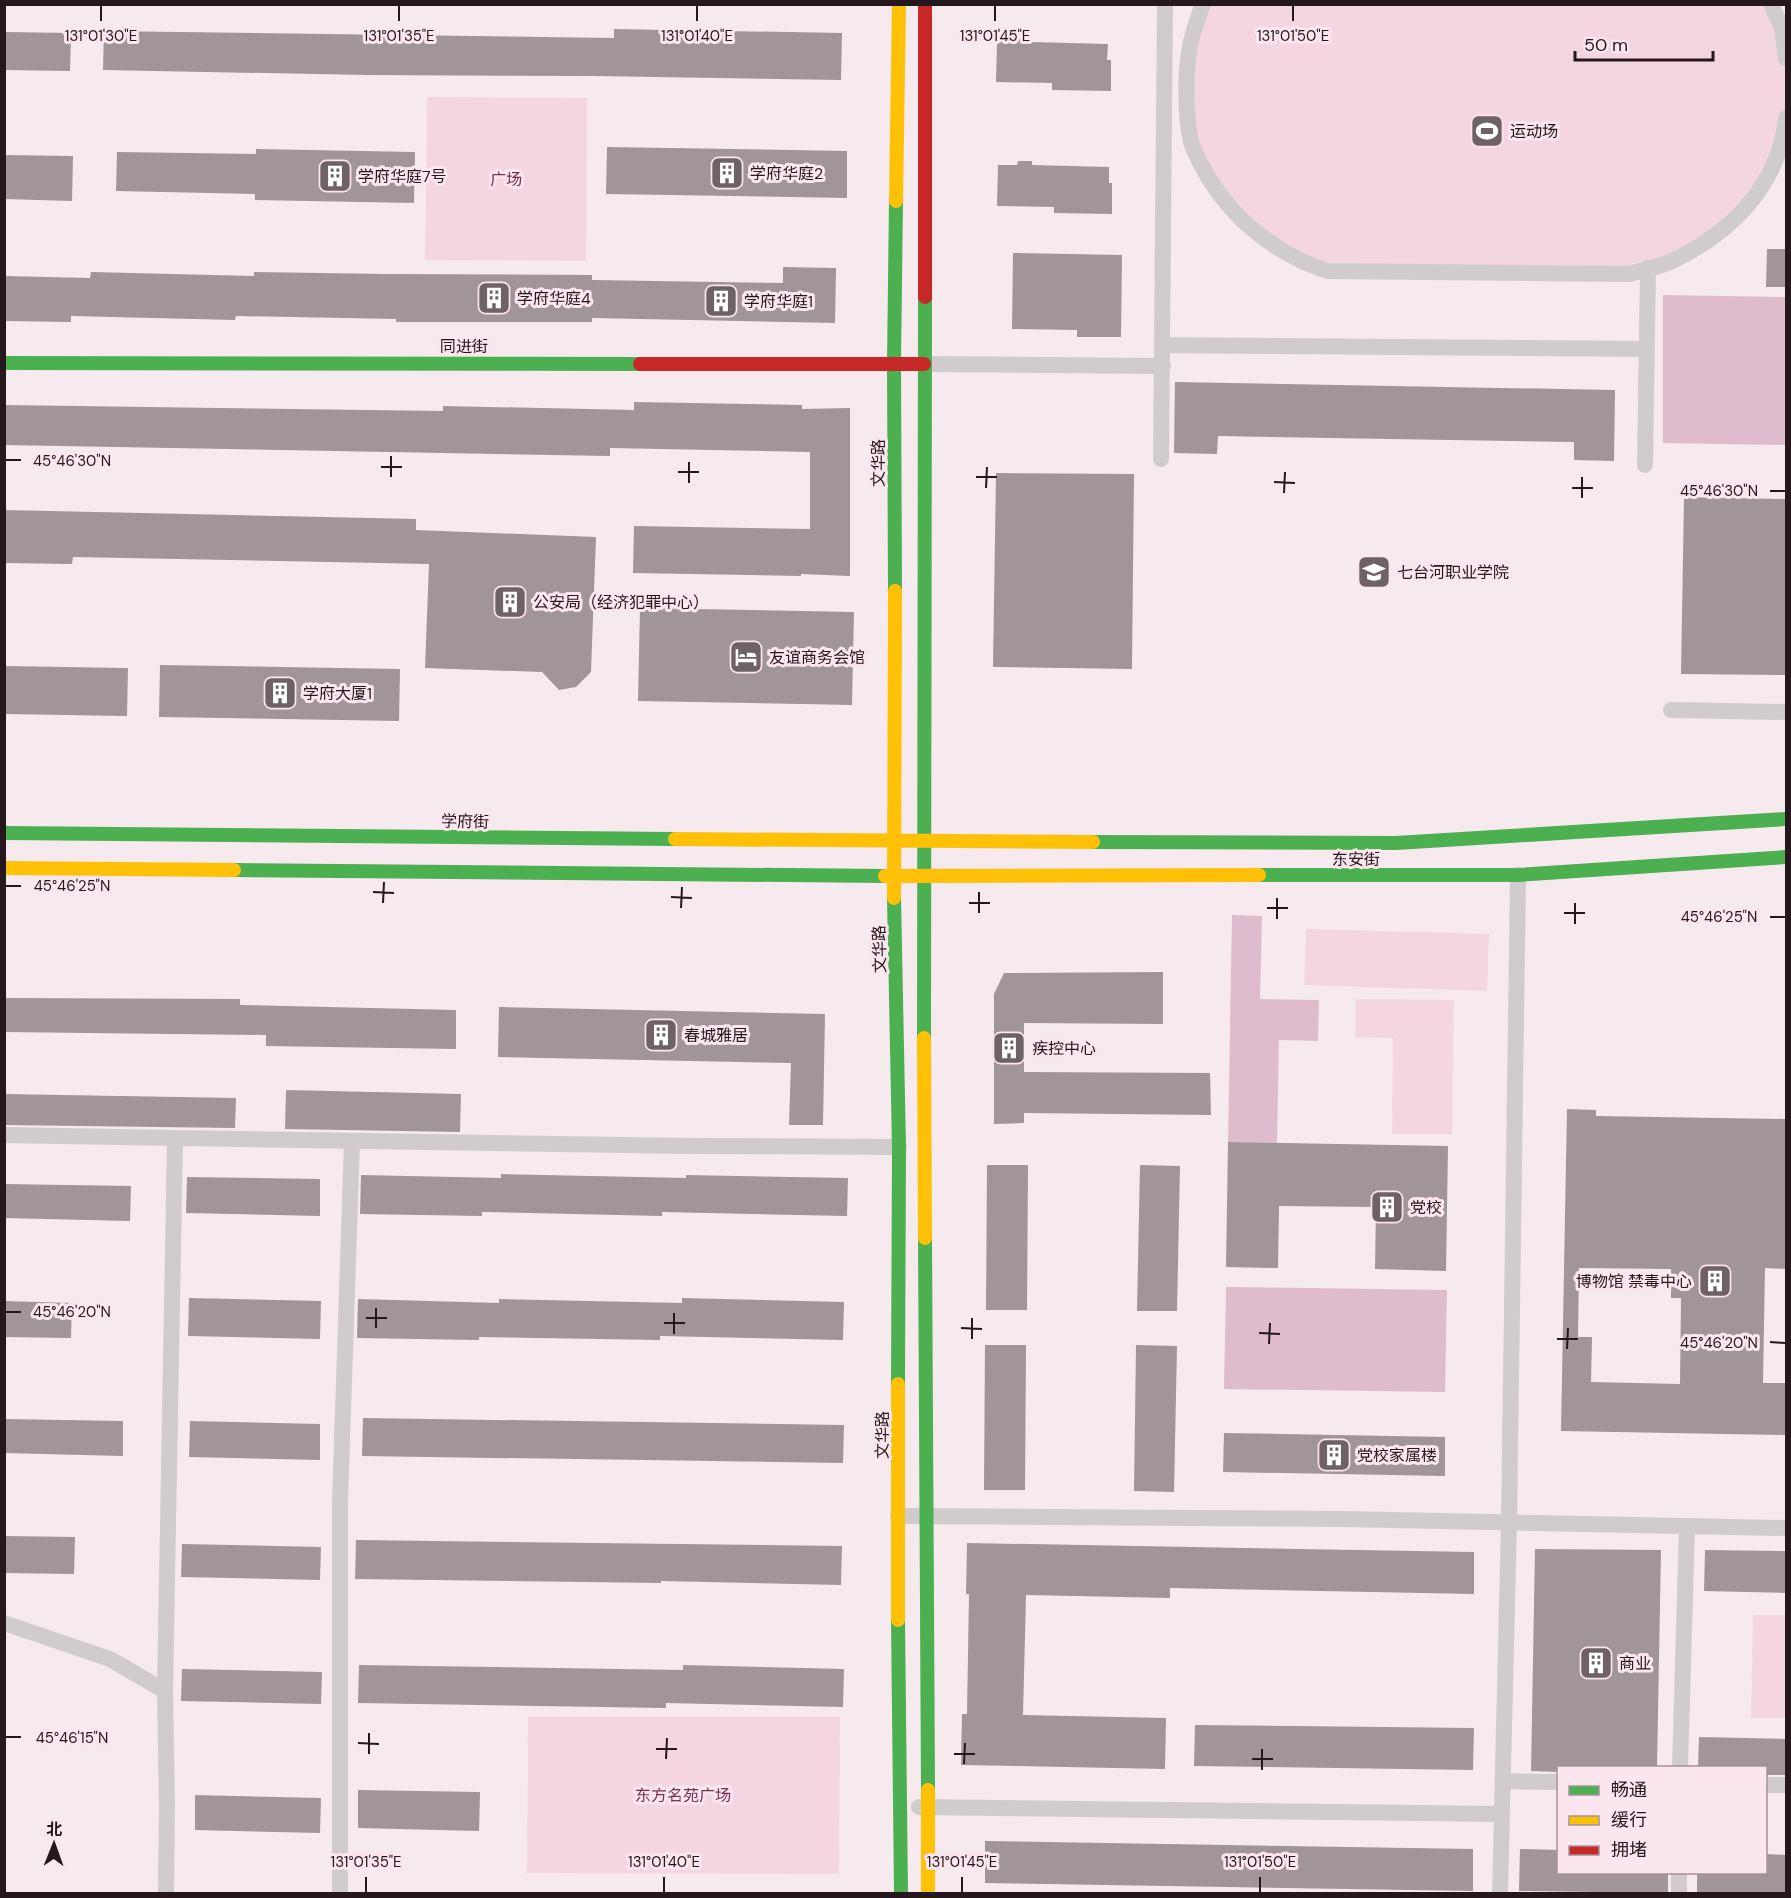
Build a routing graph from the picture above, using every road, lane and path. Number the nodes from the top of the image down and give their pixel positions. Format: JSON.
{"nodes":[{"id":1,"x":899,"y":4,"type":"edge"},
{"id":2,"x":925,"y":4,"type":"edge"},
{"id":3,"x":1165,"y":4,"type":"edge"},
{"id":4,"x":1203,"y":4,"type":"edge"},
{"id":5,"x":1771,"y":4,"type":"edge"},
{"id":6,"x":1786,"y":59,"type":"edge"},
{"id":7,"x":1786,"y":118,"type":"edge"},
{"id":8,"x":1648,"y":268,"type":"junction"},
{"id":9,"x":1162,"y":345,"type":"junction"},
{"id":10,"x":1647,"y":349,"type":"junction"},
{"id":11,"x":4,"y":363,"type":"edge"},
{"id":12,"x":894,"y":363,"type":"junction"},
{"id":13,"x":924,"y":364,"type":"junction"},
{"id":14,"x":1163,"y":366,"type":"junction"},
{"id":15,"x":1161,"y":459,"type":"dead end"},
{"id":16,"x":1645,"y":465,"type":"dead end"},
{"id":17,"x":1671,"y":710,"type":"dead end"},
{"id":18,"x":1786,"y":712,"type":"edge"},
{"id":19,"x":1786,"y":819,"type":"edge"},
{"id":20,"x":4,"y":833,"type":"edge"},
{"id":21,"x":896,"y":841,"type":"junction"},
{"id":22,"x":926,"y":841,"type":"junction"},
{"id":23,"x":1786,"y":857,"type":"edge"},
{"id":24,"x":4,"y":868,"type":"edge"},
{"id":25,"x":894,"y":875,"type":"junction"},
{"id":26,"x":1518,"y":875,"type":"junction"},
{"id":27,"x":925,"y":876,"type":"junction"},
{"id":28,"x":4,"y":1135,"type":"edge"},
{"id":29,"x":175,"y":1138,"type":"junction"},
{"id":30,"x":352,"y":1142,"type":"junction"},
{"id":31,"x":899,"y":1147,"type":"junction"},
{"id":32,"x":928,"y":1515,"type":"junction"},
{"id":33,"x":898,"y":1516,"type":"junction"},
{"id":34,"x":1509,"y":1522,"type":"junction"},
{"id":35,"x":1687,"y":1526,"type":"junction"},
{"id":36,"x":1786,"y":1528,"type":"edge"},
{"id":37,"x":4,"y":1623,"type":"edge"},
{"id":38,"x":165,"y":1691,"type":"junction"},
{"id":39,"x":1680,"y":1766,"type":"edge"},
{"id":40,"x":1503,"y":1781,"type":"junction"},
{"id":41,"x":1557,"y":1782,"type":"edge"},
{"id":42,"x":1767,"y":1785,"type":"edge"},
{"id":43,"x":1786,"y":1785,"type":"edge"},
{"id":44,"x":929,"y":1806,"type":"junction"},
{"id":45,"x":900,"y":1808,"type":"junction"},
{"id":46,"x":1502,"y":1814,"type":"junction"},
{"id":47,"x":1679,"y":1874,"type":"edge"},
{"id":48,"x":166,"y":1893,"type":"edge"},
{"id":49,"x":340,"y":1893,"type":"edge"},
{"id":50,"x":901,"y":1893,"type":"edge"},
{"id":51,"x":928,"y":1893,"type":"edge"},
{"id":52,"x":1500,"y":1893,"type":"edge"},
{"id":53,"x":1679,"y":1893,"type":"edge"}],
"edges":[{"from":1,"to":12,"type":"main road","name":"文华路"},
{"from":2,"to":13,"type":"main road"},
{"from":3,"to":9,"type":"street"},
{"from":4,"to":8,"type":"street"},
{"from":5,"to":6,"type":"street"},
{"from":7,"to":8,"type":"street"},
{"from":8,"to":10,"type":"street"},
{"from":9,"to":10,"type":"street"},
{"from":9,"to":14,"type":"street"},
{"from":10,"to":16,"type":"street"},
{"from":11,"to":12,"type":"main road","name":"同进街"},
{"from":12,"to":13,"type":"main road","name":"同进街"},
{"from":12,"to":21,"type":"main road","name":"文华路"},
{"from":13,"to":14,"type":"street"},
{"from":13,"to":22,"type":"main road"},
{"from":14,"to":15,"type":"street"},
{"from":17,"to":18,"type":"street"},
{"from":19,"to":22,"type":"main road","name":"东安街"},
{"from":20,"to":21,"type":"main road","name":"学府街"},
{"from":21,"to":22,"type":"main road","name":"学府街"},
{"from":21,"to":25,"type":"main road","name":"文华路"},
{"from":22,"to":27,"type":"main road"},
{"from":23,"to":26,"type":"main road","name":"东安街"},
{"from":24,"to":25,"type":"main road"},
{"from":25,"to":27,"type":"main road"},
{"from":25,"to":31,"type":"main road","name":"文华路"},
{"from":26,"to":27,"type":"main road","name":"东安街"},
{"from":26,"to":34,"type":"street"},
{"from":27,"to":32,"type":"main road"},
{"from":28,"to":29,"type":"street"},
{"from":29,"to":30,"type":"street"},
{"from":29,"to":38,"type":"street"},
{"from":30,"to":31,"type":"street"},
{"from":30,"to":49,"type":"street"},
{"from":31,"to":33,"type":"main road","name":"文华路"},
{"from":32,"to":33,"type":"street"},
{"from":32,"to":34,"type":"street"},
{"from":32,"to":44,"type":"main road"},
{"from":33,"to":45,"type":"main road","name":"文华路"},
{"from":34,"to":35,"type":"street"},
{"from":34,"to":40,"type":"street"},
{"from":35,"to":36,"type":"street"},
{"from":35,"to":39,"type":"street"},
{"from":37,"to":38,"type":"street"},
{"from":38,"to":48,"type":"street"},
{"from":40,"to":41,"type":"street"},
{"from":40,"to":46,"type":"street"},
{"from":42,"to":43,"type":"street"},
{"from":44,"to":45,"type":"street"},
{"from":44,"to":46,"type":"street"},
{"from":44,"to":51,"type":"main road"},
{"from":45,"to":50,"type":"main road","name":"文华路"},
{"from":46,"to":52,"type":"street"},
{"from":47,"to":53,"type":"street"}]}
